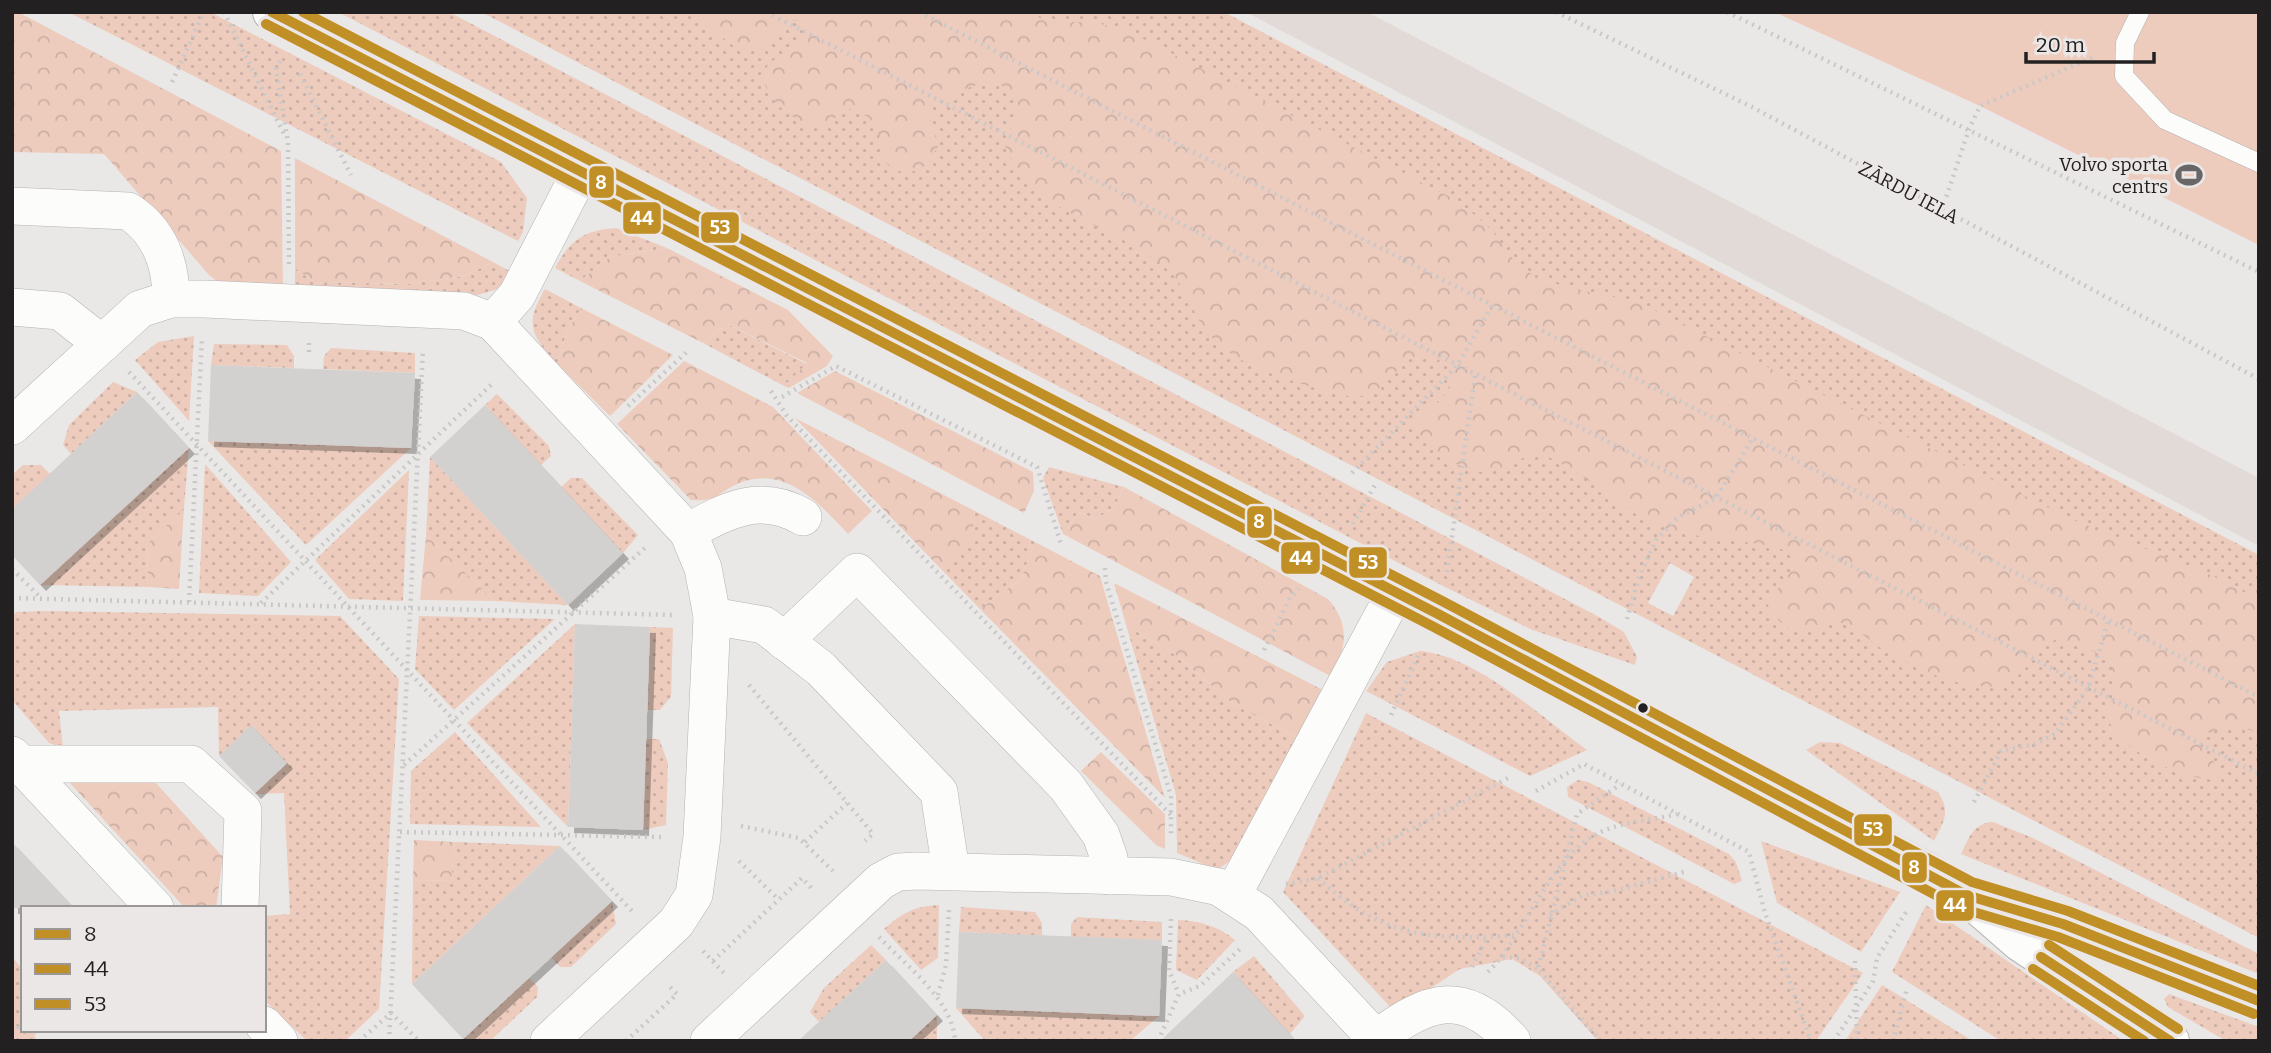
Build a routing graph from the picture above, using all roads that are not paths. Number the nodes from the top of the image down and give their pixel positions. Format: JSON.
{"nodes":[{"id":1,"x":272,"y":12,"type":"edge"},
{"id":2,"x":2140,"y":12,"type":"edge"},
{"id":3,"x":2259,"y":163,"type":"edge"},
{"id":4,"x":580,"y":173,"type":"junction"},
{"id":5,"x":12,"y":206,"type":"edge"},
{"id":6,"x":188,"y":299,"type":"junction"},
{"id":7,"x":12,"y":307,"type":"edge"},
{"id":8,"x":493,"y":322,"type":"junction"},
{"id":9,"x":102,"y":344,"type":"junction"},
{"id":10,"x":12,"y":426,"type":"edge"},
{"id":11,"x":803,"y":517,"type":"dead end"},
{"id":12,"x":682,"y":526,"type":"junction"},
{"id":13,"x":1395,"y":593,"type":"junction"},
{"id":14,"x":712,"y":616,"type":"junction"},
{"id":15,"x":783,"y":641,"type":"junction"},
{"id":16,"x":16,"y":759,"type":"edge"},
{"id":17,"x":951,"y":871,"type":"junction"},
{"id":18,"x":1110,"y":876,"type":"junction"},
{"id":19,"x":1233,"y":894,"type":"junction"},
{"id":20,"x":1966,"y":895,"type":"junction"},
{"id":21,"x":153,"y":906,"type":"edge"},
{"id":22,"x":240,"y":906,"type":"edge"},
{"id":23,"x":2259,"y":1001,"type":"edge"},
{"id":24,"x":266,"y":1027,"type":"edge"},
{"id":25,"x":1377,"y":1040,"type":"edge"},
{"id":26,"x":279,"y":1041,"type":"edge"},
{"id":27,"x":548,"y":1041,"type":"edge"},
{"id":28,"x":709,"y":1041,"type":"edge"},
{"id":29,"x":1512,"y":1041,"type":"edge"},
{"id":30,"x":2170,"y":1041,"type":"edge"}],
"edges":[{"from":1,"to":4,"type":"street"},
{"from":2,"to":3,"type":"lane"},
{"from":4,"to":8,"type":"street"},
{"from":4,"to":13,"type":"street"},
{"from":5,"to":6,"type":"street"},
{"from":6,"to":8,"type":"street"},
{"from":6,"to":9,"type":"street"},
{"from":7,"to":9,"type":"street"},
{"from":8,"to":12,"type":"street"},
{"from":9,"to":10,"type":"street"},
{"from":11,"to":12,"type":"street"},
{"from":12,"to":14,"type":"street"},
{"from":13,"to":19,"type":"street"},
{"from":13,"to":20,"type":"street"},
{"from":14,"to":15,"type":"street"},
{"from":14,"to":27,"type":"street"},
{"from":15,"to":17,"type":"street"},
{"from":15,"to":18,"type":"street"},
{"from":16,"to":21,"type":"street"},
{"from":16,"to":22,"type":"street"},
{"from":17,"to":18,"type":"street"},
{"from":17,"to":28,"type":"street"},
{"from":18,"to":19,"type":"street"},
{"from":19,"to":25,"type":"street"},
{"from":20,"to":23,"type":"street"},
{"from":20,"to":30,"type":"street"},
{"from":24,"to":26,"type":"street"},
{"from":25,"to":29,"type":"street"}]}
